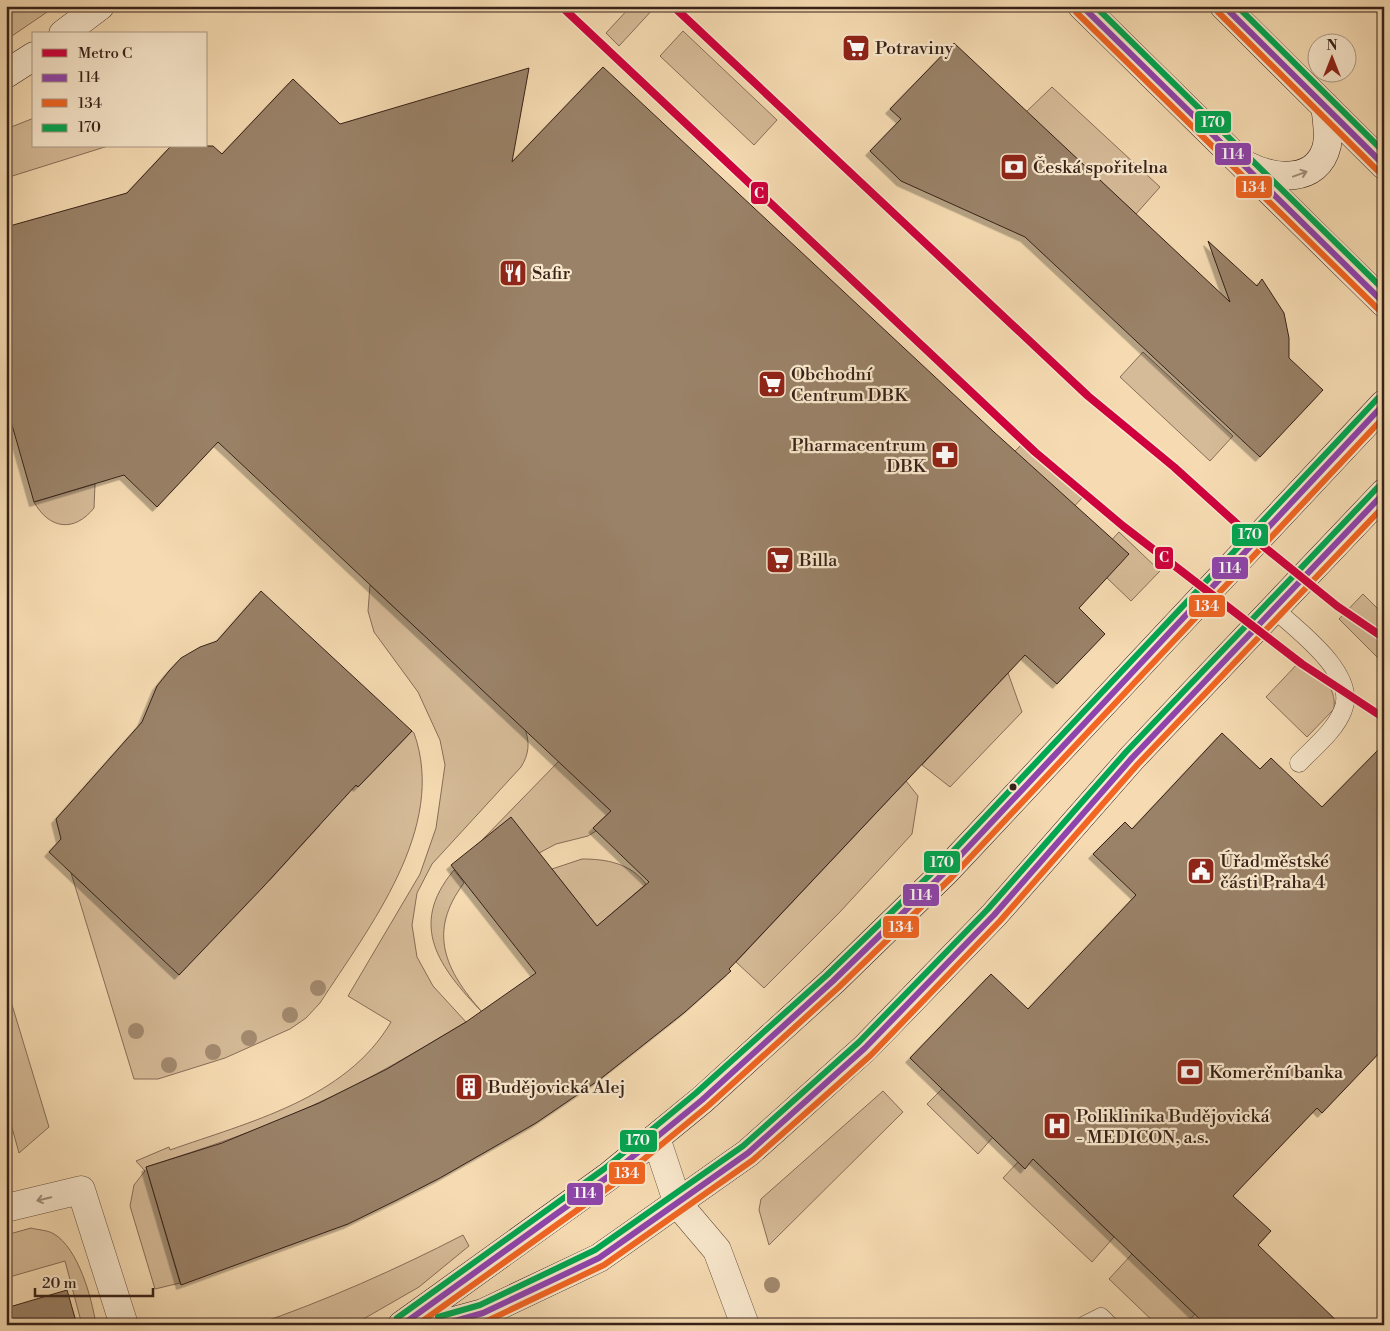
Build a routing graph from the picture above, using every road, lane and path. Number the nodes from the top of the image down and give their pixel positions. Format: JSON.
{"nodes":[{"id":1,"x":100,"y":6,"type":"edge"},
{"id":2,"x":1082,"y":6,"type":"edge"},
{"id":3,"x":1224,"y":6,"type":"edge"},
{"id":4,"x":66,"y":32,"type":"edge"},
{"id":5,"x":32,"y":57,"type":"edge"},
{"id":6,"x":6,"y":74,"type":"edge"},
{"id":7,"x":1326,"y":106,"type":"junction"},
{"id":8,"x":1238,"y":161,"type":"junction"},
{"id":9,"x":1384,"y":165,"type":"edge"},
{"id":10,"x":1384,"y":303,"type":"edge"},
{"id":11,"x":1384,"y":404,"type":"edge"},
{"id":12,"x":1384,"y":493,"type":"edge"},
{"id":13,"x":1273,"y":608,"type":"junction"},
{"id":14,"x":1299,"y":763,"type":"dead end"},
{"id":15,"x":656,"y":1138,"type":"junction"},
{"id":16,"x":678,"y":1204,"type":"junction"},
{"id":17,"x":6,"y":1208,"type":"edge"},
{"id":18,"x":124,"y":1325,"type":"edge"},
{"id":19,"x":402,"y":1325,"type":"edge"},
{"id":20,"x":439,"y":1325,"type":"edge"},
{"id":21,"x":745,"y":1325,"type":"edge"},
{"id":22,"x":1086,"y":1325,"type":"edge"},
{"id":23,"x":1109,"y":1325,"type":"edge"}],
"edges":[{"from":1,"to":4,"type":"street"},
{"from":2,"to":8,"type":"street"},
{"from":3,"to":7,"type":"street"},
{"from":5,"to":6,"type":"street"},
{"from":8,"to":7,"type":"street","one_way":true},
{"from":7,"to":9,"type":"street"},
{"from":8,"to":10,"type":"street"},
{"from":11,"to":15,"type":"street"},
{"from":12,"to":13,"type":"street"},
{"from":13,"to":14,"type":"lane"},
{"from":13,"to":16,"type":"street"},
{"from":15,"to":16,"type":"street"},
{"from":15,"to":19,"type":"street"},
{"from":16,"to":20,"type":"street"},
{"from":16,"to":21,"type":"street"},
{"from":18,"to":17,"type":"street","one_way":true},
{"from":22,"to":23,"type":"lane"}]}
